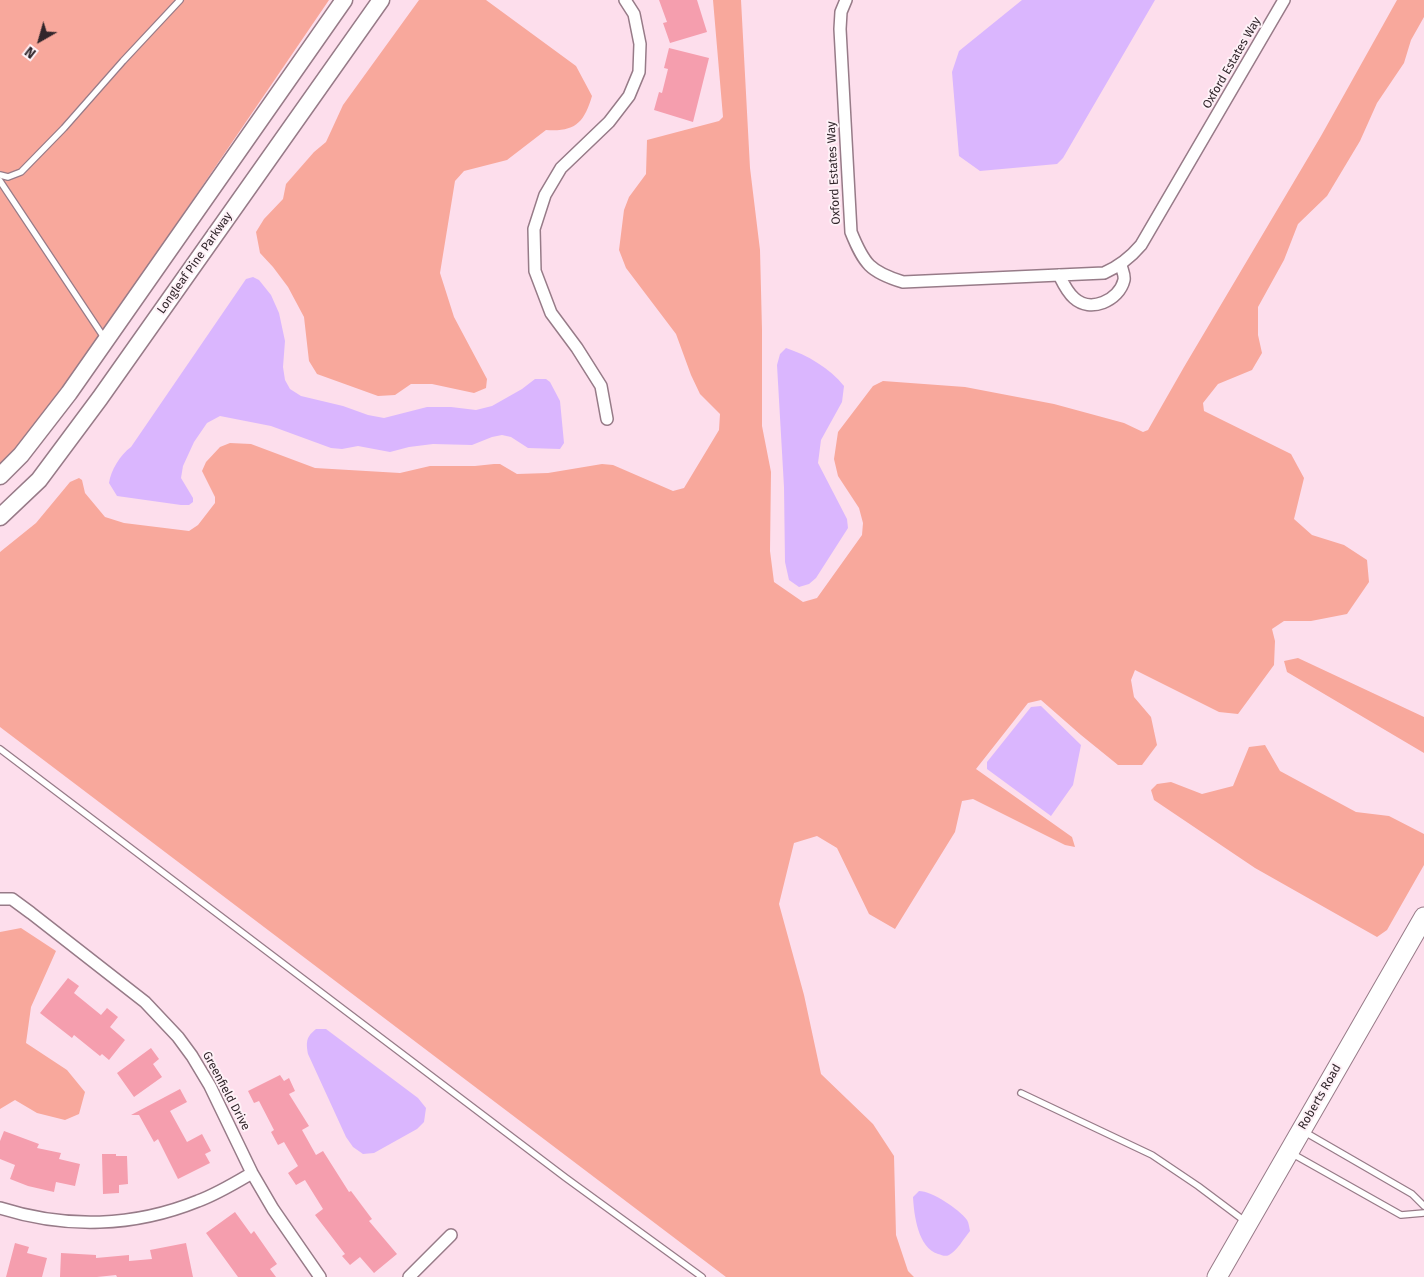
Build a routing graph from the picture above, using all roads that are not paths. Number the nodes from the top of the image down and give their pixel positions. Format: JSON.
{"nodes":[{"id":1,"x":180,"y":0,"type":"edge"},
{"id":2,"x":344,"y":0,"type":"edge"},
{"id":3,"x":381,"y":0,"type":"edge"},
{"id":4,"x":625,"y":0,"type":"edge"},
{"id":5,"x":846,"y":0,"type":"edge"},
{"id":6,"x":1284,"y":0,"type":"edge"},
{"id":7,"x":0,"y":175,"type":"edge"},
{"id":8,"x":0,"y":181,"type":"edge"},
{"id":9,"x":1121,"y":265,"type":"junction"},
{"id":10,"x":1059,"y":275,"type":"junction"},
{"id":11,"x":106,"y":341,"type":"junction"},
{"id":12,"x":78,"y":381,"type":"junction"},
{"id":13,"x":100,"y":398,"type":"junction"},
{"id":14,"x":607,"y":419,"type":"dead end"},
{"id":15,"x":0,"y":476,"type":"edge"},
{"id":16,"x":0,"y":517,"type":"edge"},
{"id":17,"x":0,"y":748,"type":"edge"},
{"id":18,"x":0,"y":899,"type":"edge"},
{"id":19,"x":1424,"y":917,"type":"edge"},
{"id":20,"x":1021,"y":1093,"type":"dead end"},
{"id":21,"x":1302,"y":1130,"type":"junction"},
{"id":22,"x":1289,"y":1152,"type":"junction"},
{"id":23,"x":252,"y":1172,"type":"junction"},
{"id":24,"x":1424,"y":1206,"type":"edge"},
{"id":25,"x":0,"y":1208,"type":"edge"},
{"id":26,"x":1424,"y":1214,"type":"edge"},
{"id":27,"x":1248,"y":1223,"type":"junction"},
{"id":28,"x":451,"y":1235,"type":"dead end"},
{"id":29,"x":320,"y":1277,"type":"edge"},
{"id":30,"x":409,"y":1277,"type":"edge"},
{"id":31,"x":702,"y":1277,"type":"edge"},
{"id":32,"x":1217,"y":1277,"type":"edge"}],
"edges":[{"from":1,"to":7,"type":"lane"},
{"from":2,"to":11,"type":"main road"},
{"from":3,"to":13,"type":"main road","name":"Longleaf Pine Parkway"},
{"from":4,"to":14,"type":"street"},
{"from":5,"to":10,"type":"street","name":"Oxford Estates Way"},
{"from":6,"to":9,"type":"street","name":"Oxford Estates Way"},
{"from":8,"to":11,"type":"lane"},
{"from":9,"to":10,"type":"street","name":"Oxford Estates Way"},
{"from":9,"to":10,"type":"street"},
{"from":11,"to":12,"type":"main road"},
{"from":12,"to":13,"type":"main road"},
{"from":12,"to":15,"type":"main road"},
{"from":13,"to":16,"type":"main road","name":"Longleaf Pine Parkway"},
{"from":17,"to":31,"type":"lane"},
{"from":18,"to":23,"type":"street","name":"Greenfield Drive"},
{"from":19,"to":21,"type":"main road","name":"Roberts Road"},
{"from":20,"to":27,"type":"lane"},
{"from":21,"to":22,"type":"main road","name":"Roberts Road"},
{"from":21,"to":24,"type":"lane"},
{"from":22,"to":26,"type":"lane"},
{"from":22,"to":27,"type":"main road","name":"Roberts Road"},
{"from":23,"to":25,"type":"street"},
{"from":23,"to":29,"type":"street","name":"Greenfield Drive"},
{"from":27,"to":32,"type":"main road","name":"Roberts Road"},
{"from":28,"to":30,"type":"street"}]}
